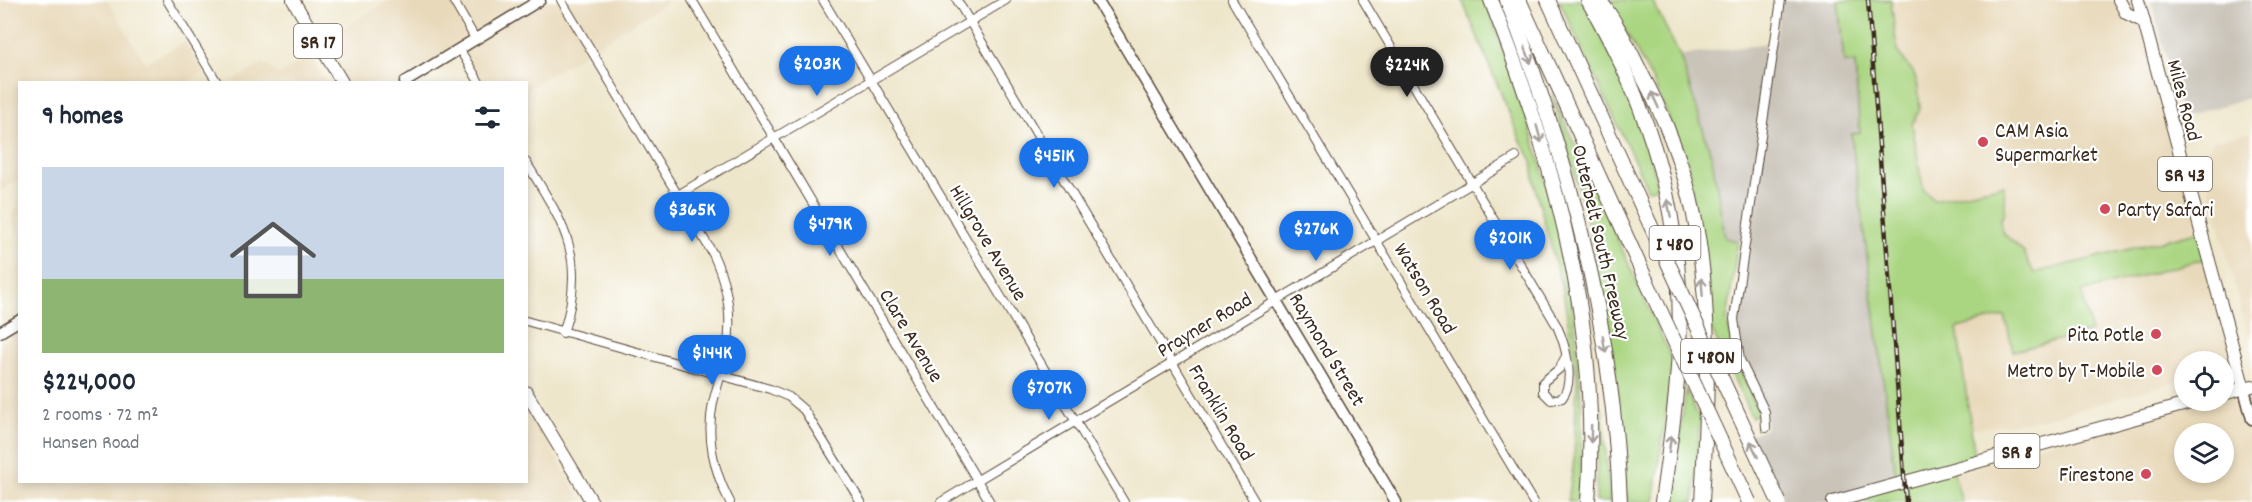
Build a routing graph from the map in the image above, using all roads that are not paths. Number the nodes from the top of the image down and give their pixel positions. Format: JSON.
{"nodes":[{"id":1,"x":167,"y":0,"type":"edge"},
{"id":2,"x":293,"y":0,"type":"edge"},
{"id":3,"x":453,"y":0,"type":"edge"},
{"id":4,"x":540,"y":0,"type":"edge"},
{"id":5,"x":561,"y":0,"type":"edge"},
{"id":6,"x":692,"y":0,"type":"edge"},
{"id":7,"x":823,"y":0,"type":"edge"},
{"id":8,"x":957,"y":0,"type":"edge"},
{"id":9,"x":1006,"y":0,"type":"edge"},
{"id":10,"x":1097,"y":0,"type":"edge"},
{"id":11,"x":1232,"y":0,"type":"edge"},
{"id":12,"x":1363,"y":0,"type":"edge"},
{"id":13,"x":1491,"y":0,"type":"edge"},
{"id":14,"x":1507,"y":0,"type":"edge"},
{"id":15,"x":1519,"y":0,"type":"edge"},
{"id":16,"x":1548,"y":0,"type":"edge"},
{"id":17,"x":1588,"y":0,"type":"edge"},
{"id":18,"x":1599,"y":0,"type":"edge"},
{"id":19,"x":1781,"y":0,"type":"edge"},
{"id":20,"x":2119,"y":0,"type":"edge"},
{"id":21,"x":2138,"y":0,"type":"edge"},
{"id":22,"x":970,"y":22,"type":"junction"},
{"id":23,"x":2144,"y":22,"type":"junction"},
{"id":24,"x":476,"y":40,"type":"junction"},
{"id":25,"x":460,"y":50,"type":"junction"},
{"id":26,"x":871,"y":80,"type":"junction"},
{"id":27,"x":216,"y":81,"type":"edge"},
{"id":28,"x":341,"y":81,"type":"edge"},
{"id":29,"x":407,"y":81,"type":"edge"},
{"id":30,"x":479,"y":81,"type":"edge"},
{"id":31,"x":775,"y":138,"type":"junction"},
{"id":32,"x":1516,"y":157,"type":"dead end"},
{"id":33,"x":528,"y":165,"type":"edge"},
{"id":34,"x":1472,"y":184,"type":"junction"},
{"id":35,"x":678,"y":195,"type":"junction"},
{"id":36,"x":1376,"y":241,"type":"junction"},
{"id":37,"x":1276,"y":301,"type":"junction"},
{"id":38,"x":18,"y":321,"type":"edge"},
{"id":39,"x":528,"y":322,"type":"edge"},
{"id":40,"x":0,"y":332,"type":"edge"},
{"id":41,"x":563,"y":333,"type":"junction"},
{"id":42,"x":1566,"y":356,"type":"junction"},
{"id":43,"x":1173,"y":365,"type":"junction"},
{"id":44,"x":721,"y":376,"type":"junction"},
{"id":45,"x":2248,"y":388,"type":"edge"},
{"id":46,"x":528,"y":395,"type":"edge"},
{"id":47,"x":2174,"y":407,"type":"edge"},
{"id":48,"x":2252,"y":418,"type":"edge"},
{"id":49,"x":1075,"y":420,"type":"junction"},
{"id":50,"x":1766,"y":428,"type":"dead end"},
{"id":51,"x":977,"y":481,"type":"junction"},
{"id":52,"x":592,"y":502,"type":"edge"},
{"id":53,"x":730,"y":502,"type":"edge"},
{"id":54,"x":861,"y":502,"type":"edge"},
{"id":55,"x":941,"y":502,"type":"edge"},
{"id":56,"x":990,"y":502,"type":"edge"},
{"id":57,"x":1124,"y":502,"type":"edge"},
{"id":58,"x":1255,"y":502,"type":"edge"},
{"id":59,"x":1396,"y":502,"type":"edge"},
{"id":60,"x":1533,"y":502,"type":"edge"},
{"id":61,"x":1588,"y":502,"type":"edge"},
{"id":62,"x":1620,"y":502,"type":"edge"},
{"id":63,"x":1662,"y":502,"type":"edge"},
{"id":64,"x":1702,"y":502,"type":"edge"},
{"id":65,"x":1749,"y":502,"type":"edge"},
{"id":66,"x":1779,"y":502,"type":"edge"},
{"id":67,"x":1833,"y":502,"type":"edge"}],
"edges":[{"from":1,"to":27,"type":"street"},
{"from":2,"to":28,"type":"main road","number":"SR 17"},
{"from":3,"to":24,"type":"street"},
{"from":4,"to":24,"type":"street"},
{"from":5,"to":35,"type":"street"},
{"from":6,"to":31,"type":"street","name":"Clare Avenue"},
{"from":7,"to":26,"type":"street","name":"Hillgrove Avenue"},
{"from":8,"to":22,"type":"street","name":"Franklin Road"},
{"from":9,"to":22,"type":"street"},
{"from":10,"to":37,"type":"street","name":"Raymond Street"},
{"from":11,"to":36,"type":"street","name":"Watson Road"},
{"from":12,"to":34,"type":"street"},
{"from":13,"to":61,"type":"highway","one_way":true},
{"from":14,"to":62,"type":"highway","name":"Outerbelt South Freeway","one_way":true},
{"from":15,"to":65,"type":"highway","name":"Outerbelt South Freeway","number":"I 480N","bridge":true},
{"from":66,"to":16,"type":"highway","name":"Outerbelt South Freeway","number":"I 480N","one_way":true,"bridge":true},
{"from":63,"to":17,"type":"highway","number":"I 480","one_way":true},
{"from":64,"to":18,"type":"highway","one_way":true},
{"from":19,"to":50,"type":"street"},
{"from":20,"to":23,"type":"main road"},
{"from":21,"to":23,"type":"main road","name":"Miles Road","number":"SR 43"},
{"from":22,"to":26,"type":"street"},
{"from":22,"to":43,"type":"street","name":"Franklin Road"},
{"from":23,"to":45,"type":"main road","name":"Miles Road","number":"SR 43"},
{"from":24,"to":25,"type":"street"},
{"from":25,"to":29,"type":"street"},
{"from":25,"to":30,"type":"street"},
{"from":26,"to":31,"type":"street"},
{"from":26,"to":49,"type":"street","name":"Hillgrove Avenue"},
{"from":31,"to":35,"type":"street"},
{"from":31,"to":51,"type":"street","name":"Clare Avenue"},
{"from":32,"to":34,"type":"street","name":"Prayner Road"},
{"from":33,"to":41,"type":"street"},
{"from":34,"to":36,"type":"street","name":"Prayner Road"},
{"from":34,"to":42,"type":"street"},
{"from":35,"to":44,"type":"street"},
{"from":36,"to":37,"type":"street","name":"Prayner Road"},
{"from":36,"to":60,"type":"street","name":"Watson Road"},
{"from":37,"to":43,"type":"street","name":"Prayner Road"},
{"from":37,"to":59,"type":"street","name":"Raymond Street"},
{"from":38,"to":40,"type":"street"},
{"from":39,"to":41,"type":"street"},
{"from":41,"to":44,"type":"street"},
{"from":42,"to":42,"type":"street"},
{"from":43,"to":49,"type":"street","name":"Prayner Road"},
{"from":43,"to":58,"type":"street","name":"Franklin Road"},
{"from":44,"to":53,"type":"street"},
{"from":44,"to":54,"type":"street"},
{"from":45,"to":48,"type":"street","name":"Miles Road"},
{"from":46,"to":52,"type":"main road"},
{"from":47,"to":67,"type":"main road","number":"SR 8"},
{"from":49,"to":51,"type":"street","name":"Prayner Road"},
{"from":49,"to":57,"type":"street","name":"Hillgrove Avenue"},
{"from":51,"to":55,"type":"street","name":"Prayner Road"},
{"from":51,"to":56,"type":"street","name":"Clare Avenue"}]}
